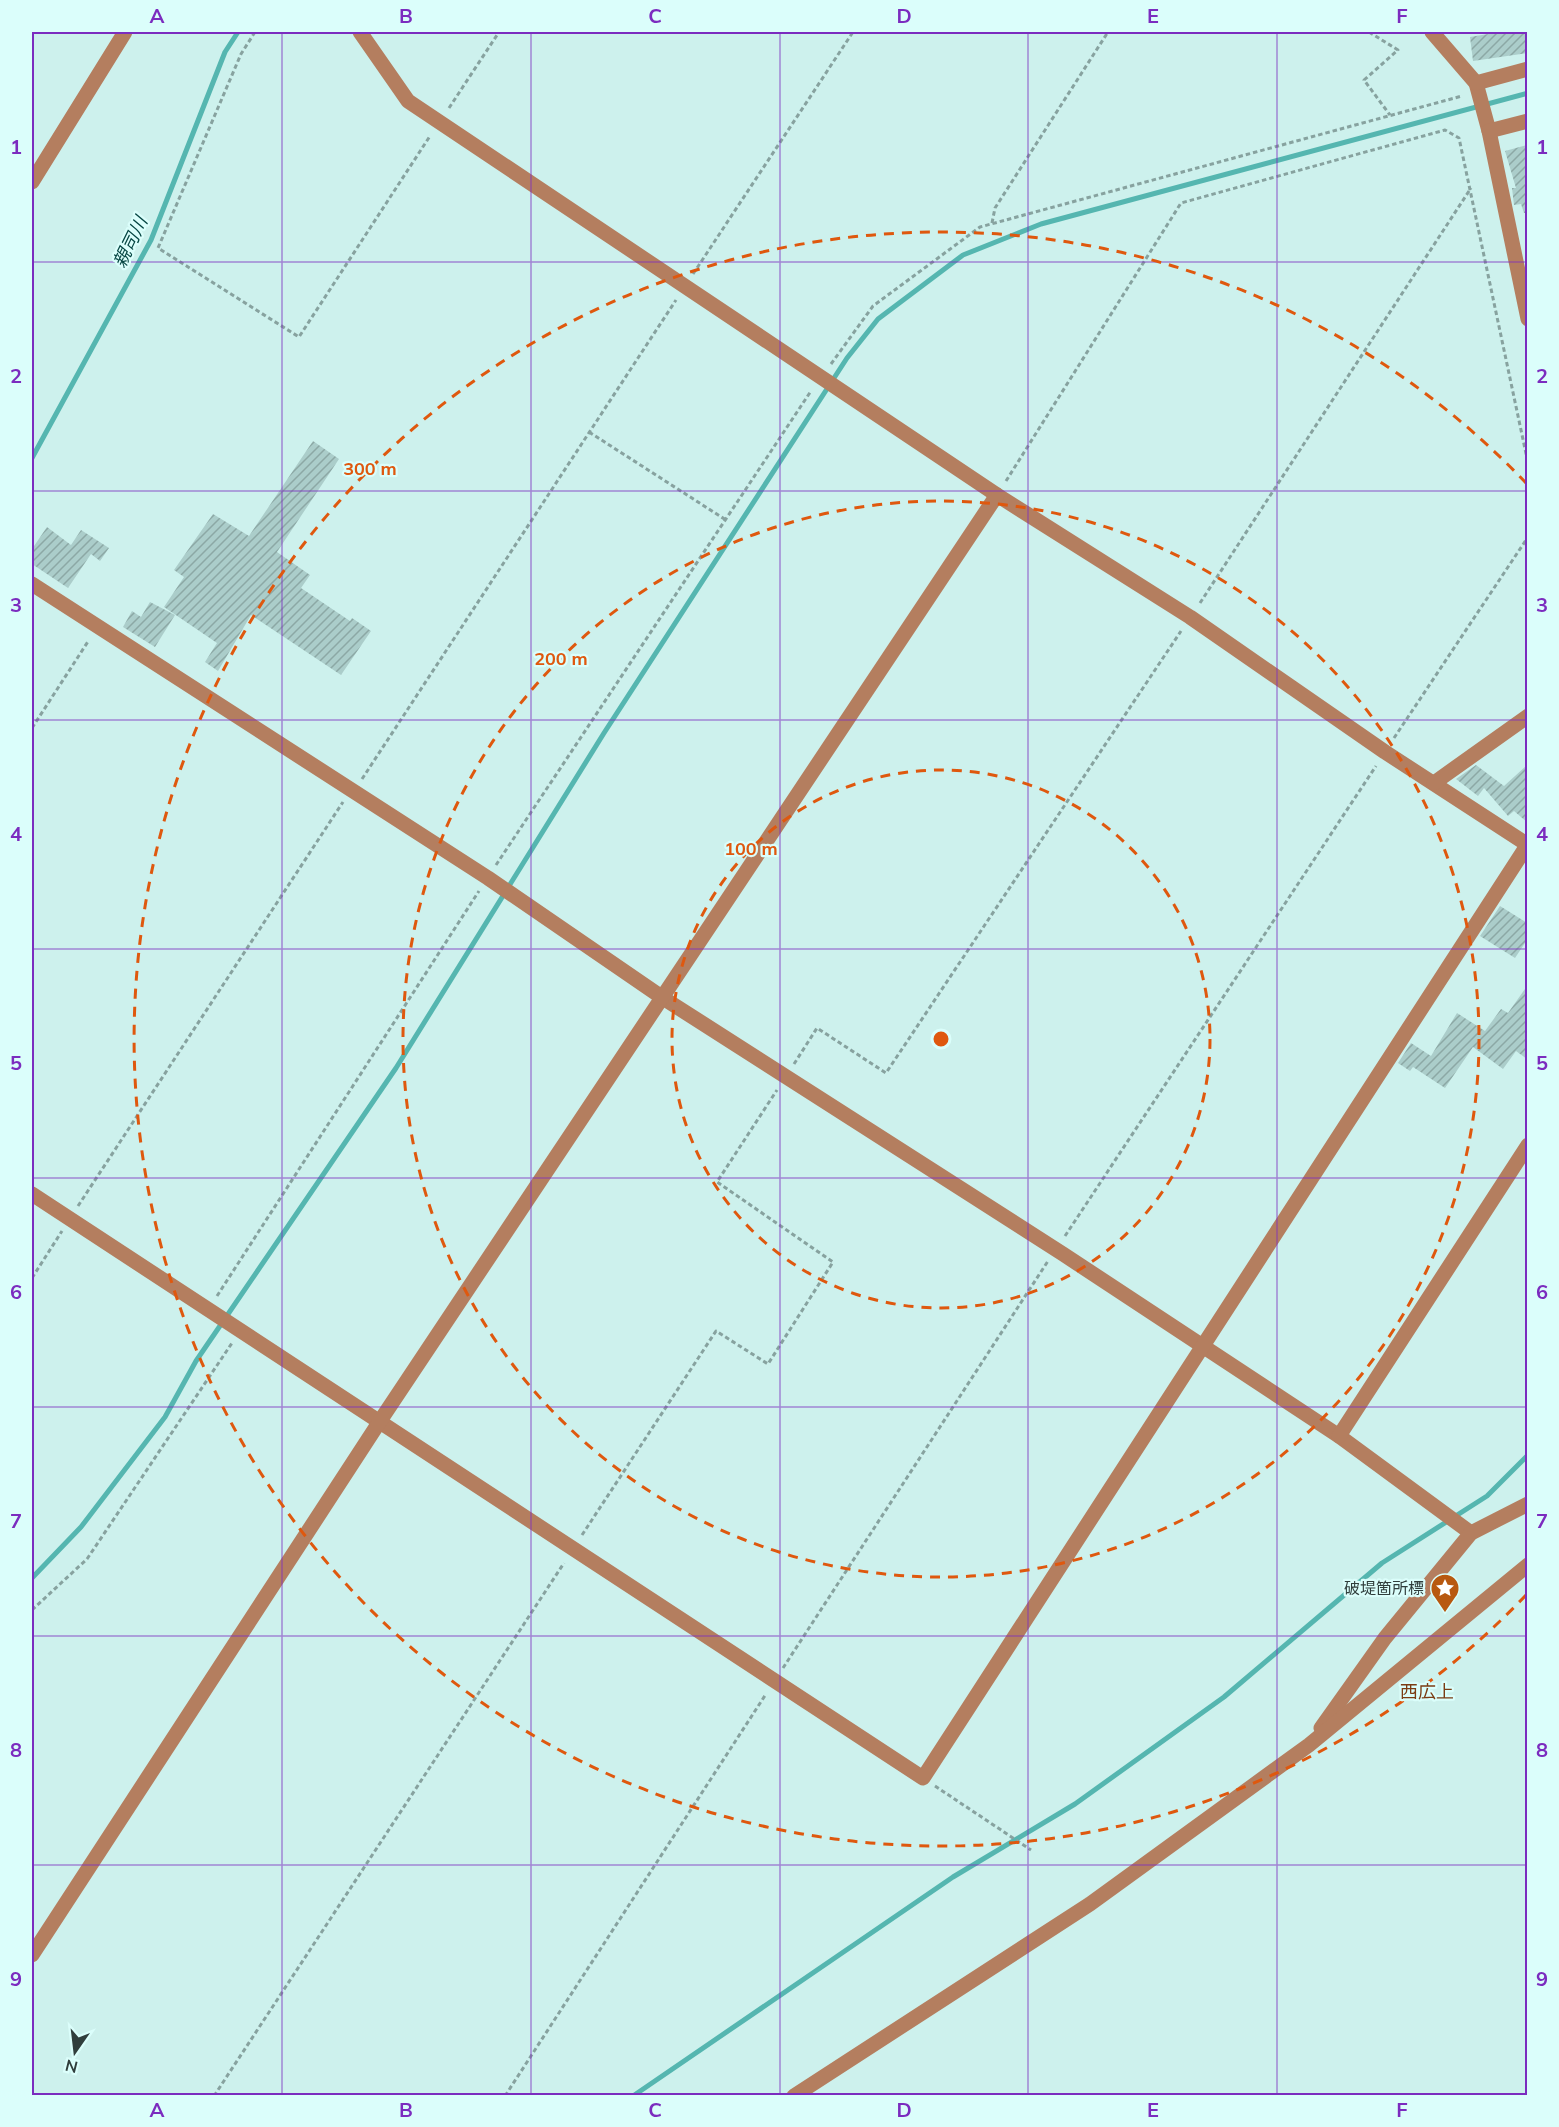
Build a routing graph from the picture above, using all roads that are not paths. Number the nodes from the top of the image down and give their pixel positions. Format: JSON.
{"nodes":[{"id":1,"x":125,"y":32,"type":"edge"},
{"id":2,"x":360,"y":32,"type":"edge"},
{"id":3,"x":1432,"y":32,"type":"edge"},
{"id":4,"x":1527,"y":69,"type":"edge"},
{"id":5,"x":1477,"y":88,"type":"junction"},
{"id":6,"x":1527,"y":121,"type":"edge"},
{"id":7,"x":1489,"y":131,"type":"junction"},
{"id":8,"x":32,"y":182,"type":"edge"},
{"id":9,"x":1527,"y":319,"type":"edge"},
{"id":10,"x":997,"y":495,"type":"junction"},
{"id":11,"x":32,"y":584,"type":"edge"},
{"id":12,"x":1527,"y":716,"type":"edge"},
{"id":13,"x":1434,"y":783,"type":"junction"},
{"id":14,"x":1527,"y":845,"type":"edge"},
{"id":15,"x":663,"y":998,"type":"junction"},
{"id":16,"x":1527,"y":1145,"type":"edge"},
{"id":17,"x":32,"y":1194,"type":"edge"},
{"id":18,"x":1201,"y":1346,"type":"junction"},
{"id":19,"x":380,"y":1421,"type":"junction"},
{"id":20,"x":1339,"y":1436,"type":"junction"},
{"id":21,"x":1527,"y":1504,"type":"edge"},
{"id":22,"x":1471,"y":1533,"type":"junction"},
{"id":23,"x":1527,"y":1565,"type":"edge"},
{"id":24,"x":1309,"y":1745,"type":"junction"},
{"id":25,"x":32,"y":1955,"type":"edge"},
{"id":26,"x":794,"y":2096,"type":"edge"}],
"edges":[{"from":1,"to":8,"type":"street"},
{"from":2,"to":10,"type":"street"},
{"from":3,"to":5,"type":"street"},
{"from":4,"to":5,"type":"street"},
{"from":5,"to":7,"type":"street"},
{"from":6,"to":7,"type":"street"},
{"from":7,"to":9,"type":"street"},
{"from":10,"to":13,"type":"street"},
{"from":10,"to":15,"type":"street"},
{"from":11,"to":15,"type":"street"},
{"from":12,"to":13,"type":"street"},
{"from":13,"to":14,"type":"street"},
{"from":14,"to":18,"type":"street"},
{"from":15,"to":18,"type":"street"},
{"from":15,"to":19,"type":"street"},
{"from":16,"to":20,"type":"street"},
{"from":17,"to":19,"type":"street"},
{"from":18,"to":19,"type":"street"},
{"from":18,"to":20,"type":"street"},
{"from":19,"to":25,"type":"street"},
{"from":20,"to":22,"type":"street"},
{"from":21,"to":22,"type":"street"},
{"from":22,"to":24,"type":"street"},
{"from":23,"to":24,"type":"street"},
{"from":24,"to":26,"type":"street"}]}
